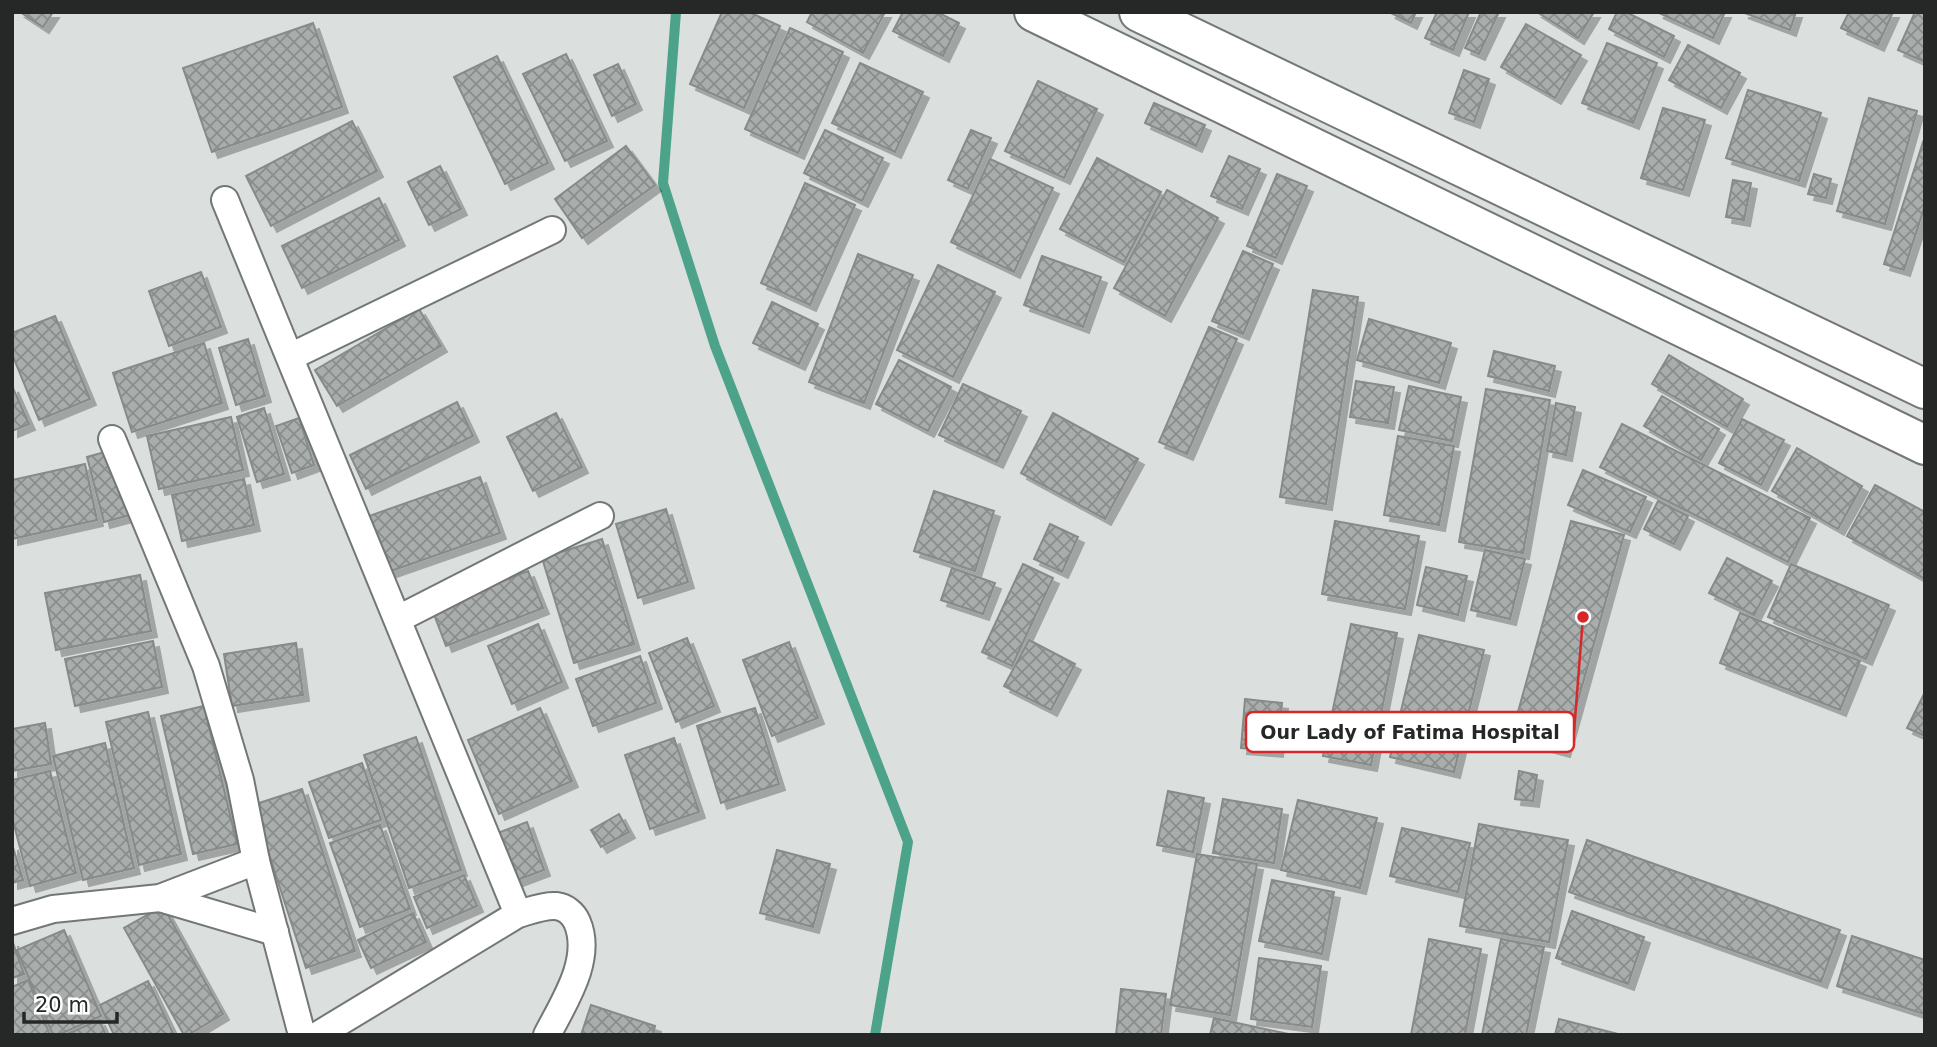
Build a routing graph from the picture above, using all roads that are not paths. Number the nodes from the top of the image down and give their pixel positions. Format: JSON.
{"nodes":[{"id":1,"x":1034,"y":12,"type":"edge"},
{"id":2,"x":1139,"y":12,"type":"edge"},
{"id":3,"x":225,"y":200,"type":"dead end"},
{"id":4,"x":551,"y":230,"type":"dead end"},
{"id":5,"x":290,"y":357,"type":"junction"},
{"id":6,"x":1925,"y":389,"type":"edge"},
{"id":7,"x":112,"y":439,"type":"dead end"},
{"id":8,"x":1925,"y":445,"type":"edge"},
{"id":9,"x":600,"y":516,"type":"dead end"},
{"id":10,"x":398,"y":619,"type":"junction"},
{"id":11,"x":256,"y":861,"type":"junction"},
{"id":12,"x":160,"y":898,"type":"junction"},
{"id":13,"x":518,"y":914,"type":"junction"},
{"id":14,"x":12,"y":921,"type":"edge"},
{"id":15,"x":275,"y":932,"type":"junction"},
{"id":16,"x":302,"y":1035,"type":"edge"},
{"id":17,"x":318,"y":1035,"type":"edge"},
{"id":18,"x":547,"y":1035,"type":"edge"}],
"edges":[{"from":1,"to":8,"type":"main road"},
{"from":2,"to":6,"type":"main road"},
{"from":3,"to":5,"type":"street"},
{"from":4,"to":5,"type":"street"},
{"from":5,"to":10,"type":"street"},
{"from":7,"to":11,"type":"street"},
{"from":9,"to":10,"type":"street"},
{"from":10,"to":13,"type":"street"},
{"from":11,"to":12,"type":"street"},
{"from":11,"to":15,"type":"street"},
{"from":12,"to":14,"type":"street"},
{"from":12,"to":15,"type":"street"},
{"from":13,"to":17,"type":"street"},
{"from":13,"to":18,"type":"street"},
{"from":15,"to":16,"type":"street"}]}
